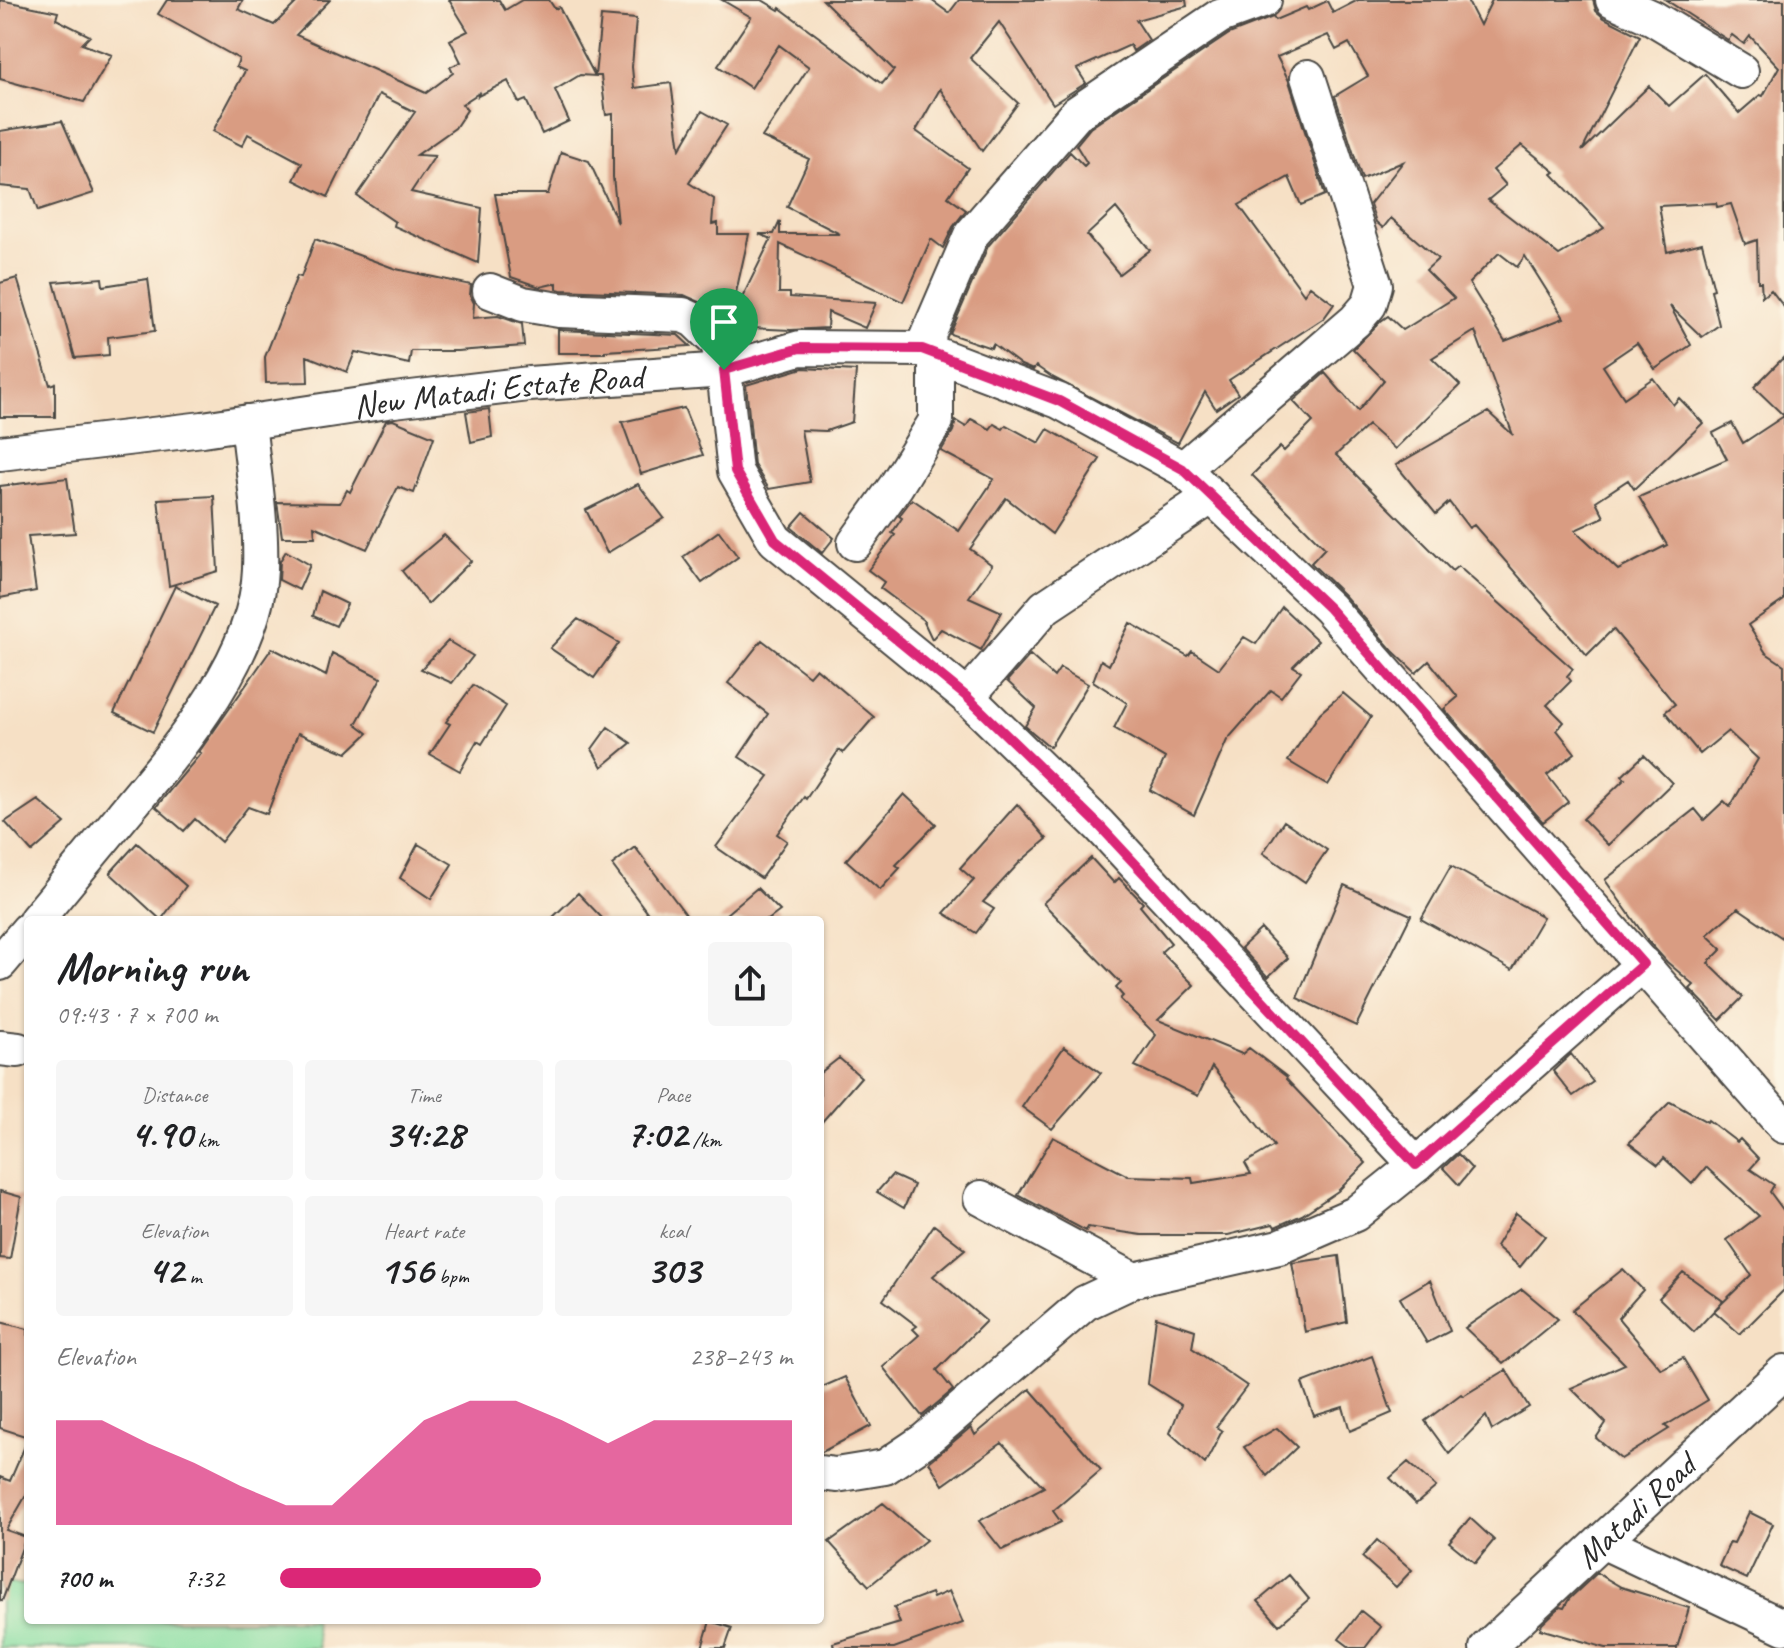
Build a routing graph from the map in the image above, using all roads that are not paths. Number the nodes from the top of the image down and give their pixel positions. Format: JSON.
{"nodes":[{"id":1,"x":1264,"y":0,"type":"edge"},
{"id":2,"x":1613,"y":0,"type":"edge"},
{"id":3,"x":1741,"y":71,"type":"dead end"},
{"id":4,"x":1308,"y":77,"type":"dead end"},
{"id":5,"x":490,"y":291,"type":"dead end"},
{"id":6,"x":929,"y":351,"type":"junction"},
{"id":7,"x":724,"y":370,"type":"junction"},
{"id":8,"x":248,"y":422,"type":"junction"},
{"id":9,"x":0,"y":453,"type":"edge"},
{"id":10,"x":1183,"y":469,"type":"junction"},
{"id":11,"x":1212,"y":496,"type":"junction"},
{"id":12,"x":855,"y":543,"type":"dead end"},
{"id":13,"x":967,"y":697,"type":"junction"},
{"id":14,"x":39,"y":916,"type":"edge"},
{"id":15,"x":24,"y":935,"type":"edge"},
{"id":16,"x":0,"y":963,"type":"edge"},
{"id":17,"x":1643,"y":964,"type":"junction"},
{"id":18,"x":1784,"y":1126,"type":"edge"},
{"id":19,"x":1416,"y":1165,"type":"junction"},
{"id":20,"x":981,"y":1198,"type":"dead end"},
{"id":21,"x":1134,"y":1280,"type":"junction"},
{"id":22,"x":1784,"y":1372,"type":"edge"},
{"id":23,"x":824,"y":1474,"type":"edge"},
{"id":24,"x":1602,"y":1541,"type":"junction"},
{"id":25,"x":1784,"y":1627,"type":"edge"},
{"id":26,"x":1487,"y":1648,"type":"edge"}],
"edges":[{"from":1,"to":6,"type":"street"},
{"from":2,"to":3,"type":"street"},
{"from":4,"to":10,"type":"street"},
{"from":5,"to":7,"type":"street"},
{"from":6,"to":7,"type":"street","name":"New Matadi Estate Road"},
{"from":6,"to":10,"type":"street","name":"New Matadi Estate Road"},
{"from":6,"to":12,"type":"street"},
{"from":7,"to":8,"type":"street","name":"New Matadi Estate Road"},
{"from":7,"to":13,"type":"street"},
{"from":8,"to":9,"type":"street","name":"New Matadi Estate Road"},
{"from":8,"to":14,"type":"street"},
{"from":10,"to":11,"type":"street","name":"New Matadi Estate Road"},
{"from":11,"to":13,"type":"street"},
{"from":11,"to":17,"type":"street","name":"New Matadi Estate Road"},
{"from":13,"to":19,"type":"street"},
{"from":15,"to":16,"type":"street"},
{"from":17,"to":18,"type":"street","name":"New Matadi Estate Road"},
{"from":17,"to":19,"type":"street"},
{"from":19,"to":21,"type":"street"},
{"from":20,"to":21,"type":"street"},
{"from":21,"to":23,"type":"street"},
{"from":22,"to":24,"type":"street","name":"Matadi Road"},
{"from":24,"to":25,"type":"street"},
{"from":24,"to":26,"type":"street","name":"Matadi Road"}]}
